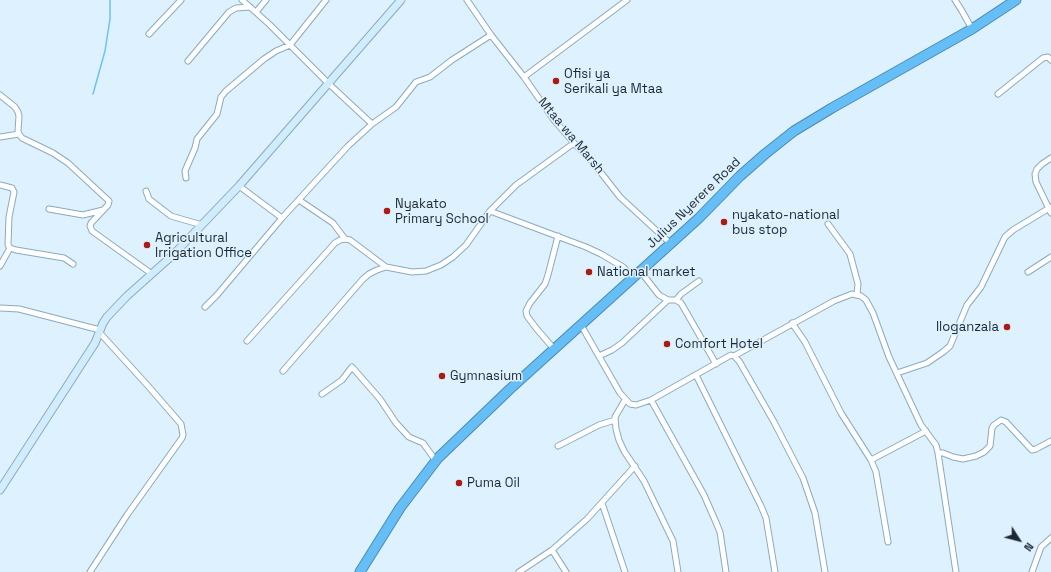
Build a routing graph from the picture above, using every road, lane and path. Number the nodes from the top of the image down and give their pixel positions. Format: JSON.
{"nodes":[{"id":1,"x":181,"y":0,"type":"edge"},
{"id":2,"x":242,"y":0,"type":"edge"},
{"id":3,"x":266,"y":0,"type":"edge"},
{"id":4,"x":326,"y":0,"type":"edge"},
{"id":5,"x":401,"y":0,"type":"edge"},
{"id":6,"x":467,"y":0,"type":"edge"},
{"id":7,"x":628,"y":0,"type":"edge"},
{"id":8,"x":955,"y":0,"type":"edge"},
{"id":9,"x":1016,"y":0,"type":"edge"},
{"id":10,"x":250,"y":7,"type":"junction"},
{"id":11,"x":256,"y":12,"type":"junction"},
{"id":12,"x":972,"y":29,"type":"junction"},
{"id":13,"x":149,"y":34,"type":"dead end"},
{"id":14,"x":491,"y":35,"type":"junction"},
{"id":15,"x":290,"y":45,"type":"junction"},
{"id":16,"x":1051,"y":60,"type":"edge"},
{"id":17,"x":188,"y":61,"type":"dead end"},
{"id":18,"x":524,"y":76,"type":"junction"},
{"id":19,"x":328,"y":83,"type":"junction"},
{"id":20,"x":998,"y":94,"type":"dead end"},
{"id":21,"x":0,"y":95,"type":"edge"},
{"id":22,"x":372,"y":124,"type":"junction"},
{"id":23,"x":19,"y":134,"type":"junction"},
{"id":24,"x":0,"y":137,"type":"edge"},
{"id":25,"x":574,"y":143,"type":"junction"},
{"id":26,"x":1051,"y":158,"type":"edge"},
{"id":27,"x":186,"y":178,"type":"dead end"},
{"id":28,"x":0,"y":185,"type":"edge"},
{"id":29,"x":239,"y":186,"type":"junction"},
{"id":30,"x":146,"y":191,"type":"dead end"},
{"id":31,"x":299,"y":200,"type":"junction"},
{"id":32,"x":49,"y":209,"type":"dead end"},
{"id":33,"x":1050,"y":209,"type":"edge"},
{"id":34,"x":103,"y":210,"type":"junction"},
{"id":35,"x":490,"y":211,"type":"junction"},
{"id":36,"x":282,"y":218,"type":"junction"},
{"id":37,"x":828,"y":224,"type":"dead end"},
{"id":38,"x":202,"y":225,"type":"junction"},
{"id":39,"x":558,"y":236,"type":"junction"},
{"id":40,"x":345,"y":239,"type":"junction"},
{"id":41,"x":671,"y":244,"type":"junction"},
{"id":42,"x":10,"y":248,"type":"junction"},
{"id":43,"x":1051,"y":257,"type":"edge"},
{"id":44,"x":73,"y":264,"type":"dead end"},
{"id":45,"x":0,"y":266,"type":"edge"},
{"id":46,"x":386,"y":267,"type":"junction"},
{"id":47,"x":641,"y":272,"type":"junction"},
{"id":48,"x":1028,"y":272,"type":"dead end"},
{"id":49,"x":152,"y":274,"type":"junction"},
{"id":50,"x":632,"y":279,"type":"junction"},
{"id":51,"x":699,"y":282,"type":"dead end"},
{"id":52,"x":857,"y":294,"type":"junction"},
{"id":53,"x":668,"y":300,"type":"junction"},
{"id":54,"x":676,"y":300,"type":"junction"},
{"id":55,"x":205,"y":307,"type":"dead end"},
{"id":56,"x":0,"y":308,"type":"edge"},
{"id":57,"x":792,"y":323,"type":"junction"},
{"id":58,"x":581,"y":325,"type":"junction"},
{"id":59,"x":100,"y":331,"type":"junction"},
{"id":60,"x":247,"y":341,"type":"dead end"},
{"id":61,"x":554,"y":349,"type":"junction"},
{"id":62,"x":598,"y":356,"type":"junction"},
{"id":63,"x":734,"y":356,"type":"junction"},
{"id":64,"x":716,"y":364,"type":"junction"},
{"id":65,"x":284,"y":371,"type":"dead end"},
{"id":66,"x":897,"y":373,"type":"junction"},
{"id":67,"x":696,"y":375,"type":"junction"},
{"id":68,"x":322,"y":394,"type":"dead end"},
{"id":69,"x":625,"y":400,"type":"junction"},
{"id":70,"x":652,"y":400,"type":"junction"},
{"id":71,"x":615,"y":420,"type":"junction"},
{"id":72,"x":926,"y":431,"type":"junction"},
{"id":73,"x":1051,"y":441,"type":"edge"},
{"id":74,"x":558,"y":446,"type":"dead end"},
{"id":75,"x":938,"y":453,"type":"junction"},
{"id":76,"x":871,"y":460,"type":"junction"},
{"id":77,"x":436,"y":461,"type":"junction"},
{"id":78,"x":635,"y":466,"type":"junction"},
{"id":79,"x":0,"y":490,"type":"edge"},
{"id":80,"x":602,"y":503,"type":"junction"},
{"id":81,"x":1051,"y":538,"type":"edge"},
{"id":82,"x":888,"y":542,"type":"dead end"},
{"id":83,"x":552,"y":550,"type":"junction"},
{"id":84,"x":90,"y":572,"type":"edge"},
{"id":85,"x":360,"y":572,"type":"edge"},
{"id":86,"x":519,"y":572,"type":"edge"},
{"id":87,"x":566,"y":572,"type":"edge"},
{"id":88,"x":625,"y":572,"type":"edge"},
{"id":89,"x":678,"y":572,"type":"edge"},
{"id":90,"x":726,"y":572,"type":"edge"},
{"id":91,"x":775,"y":572,"type":"edge"},
{"id":92,"x":825,"y":572,"type":"edge"},
{"id":93,"x":956,"y":572,"type":"edge"},
{"id":94,"x":1032,"y":572,"type":"edge"}],
"edges":[{"from":1,"to":13,"type":"street"},
{"from":2,"to":10,"type":"street"},
{"from":3,"to":11,"type":"street"},
{"from":4,"to":15,"type":"street"},
{"from":5,"to":19,"type":"street"},
{"from":6,"to":14,"type":"street","name":"Mtaa wa Marsh"},
{"from":7,"to":18,"type":"street"},
{"from":8,"to":12,"type":"street"},
{"from":9,"to":12,"type":"highway","name":"Julius Nyerere Road"},
{"from":10,"to":11,"type":"street"},
{"from":10,"to":17,"type":"street"},
{"from":11,"to":15,"type":"street"},
{"from":12,"to":41,"type":"highway","name":"Julius Nyerere Road"},
{"from":14,"to":18,"type":"street","name":"Mtaa wa Marsh"},
{"from":14,"to":22,"type":"street"},
{"from":15,"to":19,"type":"street"},
{"from":15,"to":27,"type":"street"},
{"from":16,"to":20,"type":"street"},
{"from":18,"to":25,"type":"street","name":"Mtaa wa Marsh"},
{"from":19,"to":22,"type":"street"},
{"from":19,"to":29,"type":"street"},
{"from":21,"to":23,"type":"street"},
{"from":22,"to":31,"type":"street"},
{"from":23,"to":24,"type":"street"},
{"from":23,"to":34,"type":"street"},
{"from":25,"to":35,"type":"street"},
{"from":25,"to":41,"type":"street","name":"Mtaa wa Marsh"},
{"from":26,"to":33,"type":"street"},
{"from":28,"to":42,"type":"street"},
{"from":29,"to":36,"type":"street"},
{"from":29,"to":38,"type":"street"},
{"from":30,"to":38,"type":"street"},
{"from":31,"to":36,"type":"street"},
{"from":31,"to":40,"type":"street"},
{"from":32,"to":34,"type":"street"},
{"from":33,"to":66,"type":"street"},
{"from":34,"to":49,"type":"street"},
{"from":35,"to":39,"type":"street"},
{"from":35,"to":46,"type":"street"},
{"from":36,"to":55,"type":"street"},
{"from":37,"to":52,"type":"street"},
{"from":38,"to":49,"type":"street"},
{"from":39,"to":50,"type":"street"},
{"from":39,"to":61,"type":"street"},
{"from":40,"to":46,"type":"street"},
{"from":40,"to":60,"type":"street"},
{"from":41,"to":47,"type":"highway","name":"Julius Nyerere Road"},
{"from":42,"to":44,"type":"street"},
{"from":42,"to":45,"type":"street"},
{"from":43,"to":48,"type":"street"},
{"from":46,"to":65,"type":"street"},
{"from":47,"to":50,"type":"highway","name":"Julius Nyerere Road"},
{"from":47,"to":53,"type":"street"},
{"from":49,"to":59,"type":"street"},
{"from":50,"to":58,"type":"highway","name":"Julius Nyerere Road"},
{"from":51,"to":54,"type":"street"},
{"from":52,"to":57,"type":"street"},
{"from":52,"to":66,"type":"street"},
{"from":53,"to":54,"type":"street"},
{"from":53,"to":62,"type":"street"},
{"from":54,"to":64,"type":"street"},
{"from":56,"to":59,"type":"street"},
{"from":57,"to":63,"type":"street"},
{"from":57,"to":76,"type":"street"},
{"from":58,"to":61,"type":"highway","name":"Julius Nyerere Road"},
{"from":58,"to":62,"type":"street"},
{"from":59,"to":79,"type":"street"},
{"from":59,"to":84,"type":"street"},
{"from":61,"to":77,"type":"highway","name":"Julius Nyerere Road"},
{"from":62,"to":69,"type":"street"},
{"from":63,"to":64,"type":"street"},
{"from":63,"to":92,"type":"street"},
{"from":64,"to":67,"type":"street"},
{"from":66,"to":72,"type":"street"},
{"from":67,"to":70,"type":"street"},
{"from":67,"to":91,"type":"street"},
{"from":68,"to":77,"type":"street"},
{"from":69,"to":70,"type":"street"},
{"from":69,"to":71,"type":"street"},
{"from":70,"to":90,"type":"street"},
{"from":71,"to":74,"type":"street"},
{"from":71,"to":78,"type":"street"},
{"from":72,"to":75,"type":"street"},
{"from":72,"to":76,"type":"street"},
{"from":73,"to":75,"type":"street"},
{"from":75,"to":93,"type":"street"},
{"from":76,"to":82,"type":"street"},
{"from":77,"to":85,"type":"highway","name":"Julius Nyerere Road"},
{"from":78,"to":80,"type":"street"},
{"from":78,"to":89,"type":"street"},
{"from":80,"to":83,"type":"street"},
{"from":80,"to":88,"type":"street"},
{"from":81,"to":94,"type":"street"},
{"from":83,"to":86,"type":"street"},
{"from":83,"to":87,"type":"street"}]}
